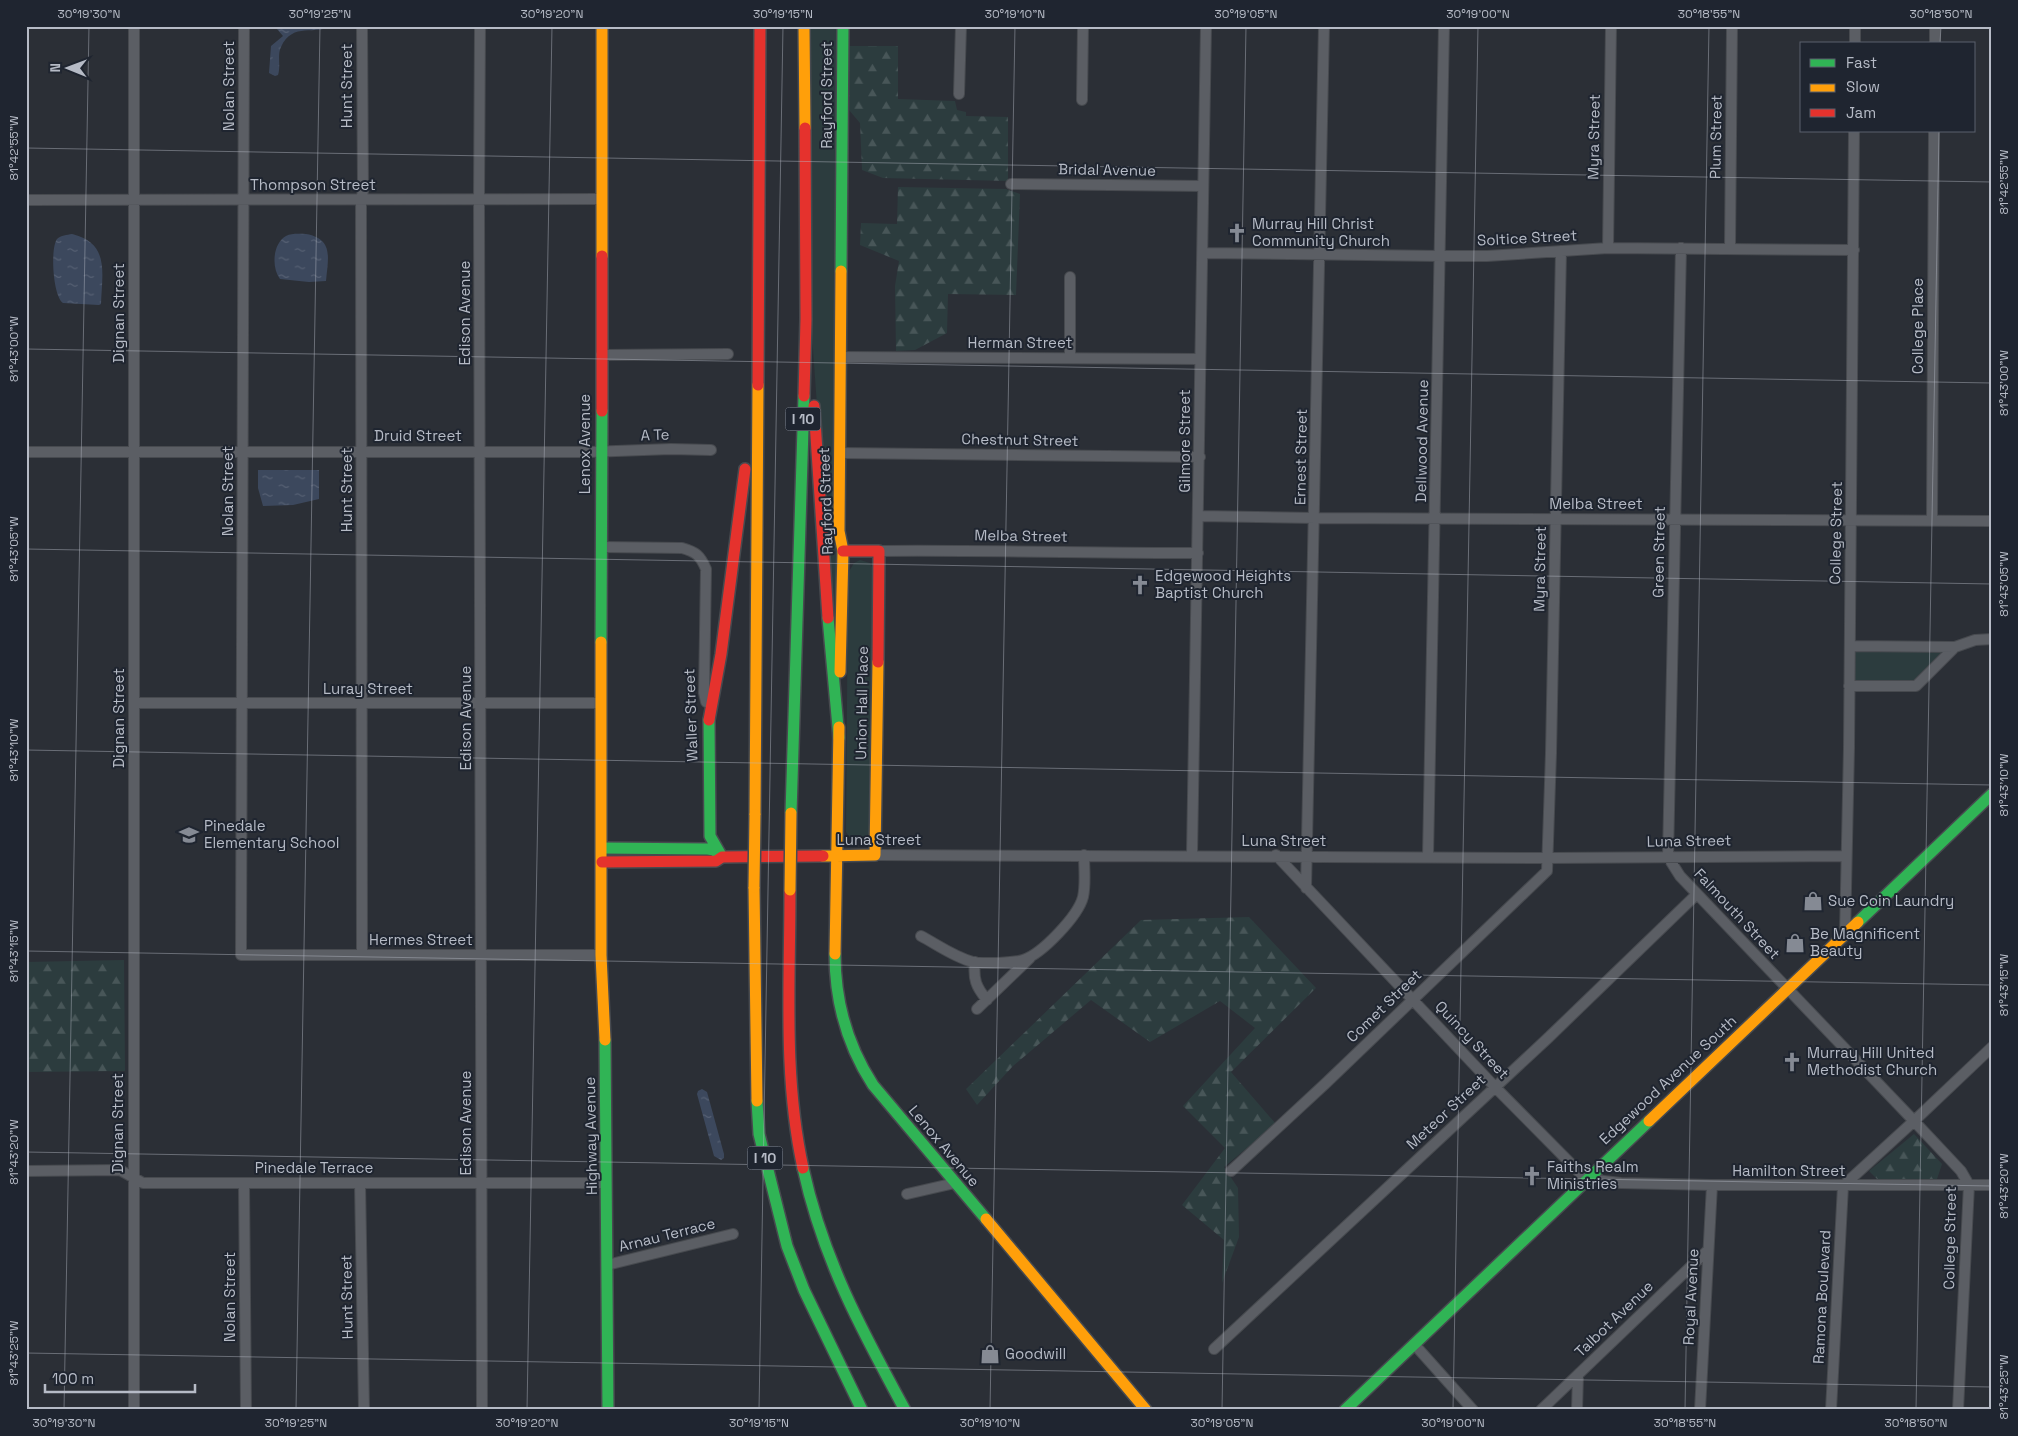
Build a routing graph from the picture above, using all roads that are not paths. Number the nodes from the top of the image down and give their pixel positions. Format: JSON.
{"nodes":[{"id":1,"x":134,"y":26,"type":"edge"},
{"id":2,"x":244,"y":26,"type":"edge"},
{"id":3,"x":362,"y":26,"type":"edge"},
{"id":4,"x":480,"y":26,"type":"edge"},
{"id":5,"x":602,"y":26,"type":"edge"},
{"id":6,"x":760,"y":26,"type":"edge"},
{"id":7,"x":804,"y":26,"type":"edge"},
{"id":8,"x":843,"y":26,"type":"edge"},
{"id":9,"x":961,"y":26,"type":"edge"},
{"id":10,"x":1083,"y":26,"type":"edge"},
{"id":11,"x":1206,"y":26,"type":"edge"},
{"id":12,"x":1324,"y":26,"type":"edge"},
{"id":13,"x":1444,"y":26,"type":"edge"},
{"id":14,"x":1610,"y":26,"type":"edge"},
{"id":15,"x":1732,"y":26,"type":"edge"},
{"id":16,"x":1855,"y":26,"type":"edge"},
{"id":17,"x":1935,"y":26,"type":"edge"},
{"id":18,"x":1855,"y":42,"type":"edge"},
{"id":19,"x":1934,"y":42,"type":"edge"},
{"id":20,"x":960,"y":94,"type":"dead end"},
{"id":21,"x":1082,"y":100,"type":"dead end"},
{"id":22,"x":1854,"y":132,"type":"edge"},
{"id":23,"x":1934,"y":132,"type":"edge"},
{"id":24,"x":1011,"y":184,"type":"dead end"},
{"id":25,"x":1203,"y":186,"type":"junction"},
{"id":26,"x":601,"y":199,"type":"junction"},
{"id":27,"x":26,"y":200,"type":"edge"},
{"id":28,"x":244,"y":200,"type":"junction"},
{"id":29,"x":361,"y":200,"type":"junction"},
{"id":30,"x":479,"y":200,"type":"junction"},
{"id":31,"x":133,"y":201,"type":"junction"},
{"id":32,"x":1608,"y":248,"type":"junction"},
{"id":33,"x":1681,"y":248,"type":"junction"},
{"id":34,"x":1730,"y":248,"type":"junction"},
{"id":35,"x":1854,"y":250,"type":"junction"},
{"id":36,"x":1561,"y":251,"type":"junction"},
{"id":37,"x":1203,"y":253,"type":"junction"},
{"id":38,"x":1320,"y":255,"type":"junction"},
{"id":39,"x":1441,"y":256,"type":"junction"},
{"id":40,"x":1070,"y":277,"type":"dead end"},
{"id":41,"x":758,"y":285,"type":"junction"},
{"id":42,"x":806,"y":319,"type":"junction"},
{"id":43,"x":728,"y":354,"type":"dead end"},
{"id":44,"x":601,"y":355,"type":"junction"},
{"id":45,"x":840,"y":357,"type":"junction"},
{"id":46,"x":1070,"y":358,"type":"junction"},
{"id":47,"x":1200,"y":359,"type":"junction"},
{"id":48,"x":711,"y":450,"type":"dead end"},
{"id":49,"x":480,"y":451,"type":"junction"},
{"id":50,"x":600,"y":451,"type":"junction"},
{"id":51,"x":26,"y":452,"type":"edge"},
{"id":52,"x":134,"y":452,"type":"junction"},
{"id":53,"x":244,"y":452,"type":"junction"},
{"id":54,"x":362,"y":452,"type":"junction"},
{"id":55,"x":840,"y":453,"type":"junction"},
{"id":56,"x":1200,"y":457,"type":"junction"},
{"id":57,"x":1199,"y":516,"type":"junction"},
{"id":58,"x":1315,"y":518,"type":"junction"},
{"id":59,"x":1435,"y":519,"type":"junction"},
{"id":60,"x":1556,"y":519,"type":"junction"},
{"id":61,"x":1674,"y":520,"type":"junction"},
{"id":62,"x":1851,"y":520,"type":"junction"},
{"id":63,"x":1932,"y":521,"type":"junction"},
{"id":64,"x":1992,"y":521,"type":"edge"},
{"id":65,"x":601,"y":546,"type":"junction"},
{"id":66,"x":843,"y":551,"type":"junction"},
{"id":67,"x":879,"y":551,"type":"junction"},
{"id":68,"x":1198,"y":553,"type":"junction"},
{"id":69,"x":1992,"y":639,"type":"edge"},
{"id":70,"x":1850,"y":646,"type":"junction"},
{"id":71,"x":1955,"y":647,"type":"junction"},
{"id":72,"x":1849,"y":686,"type":"junction"},
{"id":73,"x":134,"y":703,"type":"junction"},
{"id":74,"x":361,"y":703,"type":"junction"},
{"id":75,"x":601,"y":703,"type":"junction"},
{"id":76,"x":243,"y":704,"type":"junction"},
{"id":77,"x":481,"y":704,"type":"junction"},
{"id":78,"x":709,"y":720,"type":"junction"},
{"id":79,"x":839,"y":738,"type":"junction"},
{"id":80,"x":1990,"y":799,"type":"edge"},
{"id":81,"x":602,"y":848,"type":"junction"},
{"id":82,"x":838,"y":854,"type":"junction"},
{"id":83,"x":875,"y":854,"type":"junction"},
{"id":84,"x":1084,"y":855,"type":"junction"},
{"id":85,"x":1192,"y":855,"type":"junction"},
{"id":86,"x":1276,"y":856,"type":"junction"},
{"id":87,"x":1308,"y":856,"type":"junction"},
{"id":88,"x":1846,"y":856,"type":"junction"},
{"id":89,"x":722,"y":857,"type":"junction"},
{"id":90,"x":1428,"y":857,"type":"junction"},
{"id":91,"x":1668,"y":857,"type":"junction"},
{"id":92,"x":1548,"y":858,"type":"junction"},
{"id":93,"x":602,"y":862,"type":"junction"},
{"id":94,"x":1306,"y":888,"type":"junction"},
{"id":95,"x":1697,"y":894,"type":"junction"},
{"id":96,"x":1845,"y":934,"type":"junction"},
{"id":97,"x":921,"y":936,"type":"dead end"},
{"id":98,"x":241,"y":955,"type":"joint"},
{"id":99,"x":362,"y":955,"type":"junction"},
{"id":100,"x":481,"y":955,"type":"junction"},
{"id":101,"x":601,"y":955,"type":"junction"},
{"id":102,"x":1032,"y":956,"type":"junction"},
{"id":103,"x":975,"y":962,"type":"junction"},
{"id":104,"x":1787,"y":989,"type":"junction"},
{"id":105,"x":987,"y":1000,"type":"junction"},
{"id":106,"x":1413,"y":1000,"type":"junction"},
{"id":107,"x":977,"y":1009,"type":"dead end"},
{"id":108,"x":1992,"y":1047,"type":"edge"},
{"id":109,"x":1495,"y":1087,"type":"junction"},
{"id":110,"x":1914,"y":1121,"type":"junction"},
{"id":111,"x":26,"y":1171,"type":"edge"},
{"id":112,"x":1231,"y":1171,"type":"dead end"},
{"id":113,"x":132,"y":1176,"type":"junction"},
{"id":114,"x":1586,"y":1179,"type":"junction"},
{"id":115,"x":244,"y":1183,"type":"junction"},
{"id":116,"x":360,"y":1183,"type":"junction"},
{"id":117,"x":481,"y":1183,"type":"junction"},
{"id":118,"x":606,"y":1183,"type":"junction"},
{"id":119,"x":955,"y":1183,"type":"junction"},
{"id":120,"x":1712,"y":1185,"type":"junction"},
{"id":121,"x":1969,"y":1185,"type":"junction"},
{"id":122,"x":1992,"y":1185,"type":"edge"},
{"id":123,"x":1843,"y":1186,"type":"junction"},
{"id":124,"x":907,"y":1194,"type":"dead end"},
{"id":125,"x":733,"y":1234,"type":"dead end"},
{"id":126,"x":1708,"y":1250,"type":"junction"},
{"id":127,"x":607,"y":1265,"type":"junction"},
{"id":128,"x":1414,"y":1344,"type":"junction"},
{"id":129,"x":1214,"y":1349,"type":"dead end"},
{"id":130,"x":1578,"y":1375,"type":"junction"},
{"id":131,"x":134,"y":1410,"type":"edge"},
{"id":132,"x":246,"y":1410,"type":"edge"},
{"id":133,"x":364,"y":1410,"type":"edge"},
{"id":134,"x":482,"y":1410,"type":"edge"},
{"id":135,"x":608,"y":1410,"type":"edge"},
{"id":136,"x":862,"y":1410,"type":"edge"},
{"id":137,"x":905,"y":1410,"type":"edge"},
{"id":138,"x":1146,"y":1410,"type":"edge"},
{"id":139,"x":1345,"y":1410,"type":"edge"},
{"id":140,"x":1473,"y":1410,"type":"edge"},
{"id":141,"x":1541,"y":1410,"type":"edge"},
{"id":142,"x":1577,"y":1410,"type":"edge"},
{"id":143,"x":1700,"y":1410,"type":"edge"},
{"id":144,"x":1830,"y":1410,"type":"edge"},
{"id":145,"x":1958,"y":1410,"type":"edge"}],
"edges":[{"from":1,"to":31,"type":"street","name":"Dignan Street"},
{"from":2,"to":28,"type":"street","name":"Nolan Street"},
{"from":3,"to":29,"type":"street","name":"Hunt Street"},
{"from":4,"to":30,"type":"street","name":"Edison Avenue"},
{"from":5,"to":26,"type":"main road","name":"Lenox Avenue"},
{"from":6,"to":41,"type":"main road","number":"I 10"},
{"from":7,"to":42,"type":"main road","number":"I 10"},
{"from":8,"to":45,"type":"main road","name":"Rayford Street"},
{"from":9,"to":20,"type":"street"},
{"from":10,"to":21,"type":"street"},
{"from":11,"to":25,"type":"street","name":"Gilmore Street"},
{"from":12,"to":38,"type":"street","name":"Ernest Street"},
{"from":13,"to":39,"type":"street","name":"Dellwood Avenue"},
{"from":14,"to":32,"type":"street","name":"Myra Street"},
{"from":15,"to":34,"type":"street","name":"Plum Street"},
{"from":16,"to":18,"type":"street"},
{"from":17,"to":19,"type":"street"},
{"from":22,"to":35,"type":"street","name":"College Street"},
{"from":23,"to":63,"type":"street","name":"College Place"},
{"from":24,"to":25,"type":"street","name":"Bridal Avenue"},
{"from":25,"to":37,"type":"street","name":"Gilmore Street"},
{"from":26,"to":30,"type":"street","name":"Thompson Street"},
{"from":26,"to":44,"type":"main road","name":"Lenox Avenue"},
{"from":27,"to":31,"type":"street","name":"Thompson Street"},
{"from":28,"to":29,"type":"street","name":"Thompson Street"},
{"from":28,"to":31,"type":"street","name":"Thompson Street"},
{"from":28,"to":53,"type":"street","name":"Nolan Street"},
{"from":29,"to":30,"type":"street","name":"Thompson Street"},
{"from":29,"to":54,"type":"street","name":"Hunt Street"},
{"from":30,"to":49,"type":"street","name":"Edison Avenue"},
{"from":31,"to":52,"type":"street","name":"Dignan Street"},
{"from":32,"to":33,"type":"street","name":"Soltice Street"},
{"from":32,"to":36,"type":"street","name":"Soltice Street"},
{"from":33,"to":34,"type":"street","name":"Soltice Street"},
{"from":33,"to":61,"type":"street","name":"Green Street"},
{"from":34,"to":35,"type":"street","name":"Soltice Street"},
{"from":35,"to":62,"type":"street","name":"College Street"},
{"from":36,"to":39,"type":"street","name":"Soltice Street"},
{"from":36,"to":60,"type":"street","name":"Myra Street"},
{"from":37,"to":38,"type":"street","name":"Soltice Street"},
{"from":37,"to":47,"type":"street","name":"Gilmore Street"},
{"from":38,"to":39,"type":"street","name":"Soltice Street"},
{"from":38,"to":58,"type":"street","name":"Ernest Street"},
{"from":39,"to":59,"type":"street","name":"Dellwood Avenue"},
{"from":40,"to":46,"type":"street"},
{"from":41,"to":78,"type":"main road"},
{"from":41,"to":136,"type":"main road","number":"I 10","bridge":true},
{"from":42,"to":79,"type":"main road"},
{"from":42,"to":137,"type":"main road","number":"I 10","bridge":true},
{"from":43,"to":44,"type":"street"},
{"from":44,"to":50,"type":"main road","name":"Lenox Avenue"},
{"from":45,"to":46,"type":"street","name":"Herman Street"},
{"from":45,"to":55,"type":"main road","name":"Rayford Street"},
{"from":46,"to":47,"type":"street","name":"Herman Street"},
{"from":47,"to":56,"type":"street","name":"Gilmore Street"},
{"from":48,"to":50,"type":"street","name":"A Te"},
{"from":49,"to":50,"type":"street","name":"Druid Street"},
{"from":49,"to":54,"type":"street","name":"Druid Street"},
{"from":49,"to":77,"type":"street","name":"Edison Avenue"},
{"from":50,"to":65,"type":"main road","name":"Lenox Avenue"},
{"from":51,"to":52,"type":"street","name":"Druid Street"},
{"from":52,"to":53,"type":"street","name":"Druid Street"},
{"from":52,"to":73,"type":"street","name":"Dignan Street"},
{"from":53,"to":54,"type":"street","name":"Druid Street"},
{"from":53,"to":76,"type":"street","name":"Nolan Street"},
{"from":54,"to":74,"type":"street","name":"Hunt Street"},
{"from":55,"to":56,"type":"street","name":"Chestnut Street"},
{"from":55,"to":66,"type":"main road","name":"Rayford Street"},
{"from":56,"to":57,"type":"street","name":"Gilmore Street"},
{"from":57,"to":58,"type":"street","name":"Melba Street"},
{"from":57,"to":68,"type":"street","name":"Gilmore Street"},
{"from":58,"to":59,"type":"street","name":"Melba Street"},
{"from":58,"to":87,"type":"street","name":"Ernest Street"},
{"from":59,"to":60,"type":"street","name":"Melba Street"},
{"from":59,"to":90,"type":"street","name":"Dellwood Avenue"},
{"from":60,"to":61,"type":"street","name":"Melba Street"},
{"from":60,"to":92,"type":"street","name":"Myra Street"},
{"from":61,"to":62,"type":"street","name":"Melba Street"},
{"from":61,"to":91,"type":"street","name":"Green Street"},
{"from":62,"to":63,"type":"street","name":"Melba Street"},
{"from":62,"to":70,"type":"street","name":"College Street"},
{"from":63,"to":64,"type":"street","name":"Melba Street"},
{"from":65,"to":75,"type":"main road","name":"Lenox Avenue"},
{"from":65,"to":78,"type":"street","name":"Waller Street"},
{"from":66,"to":67,"type":"main road","name":"Melba Street"},
{"from":66,"to":79,"type":"main road","name":"Rayford Street"},
{"from":67,"to":68,"type":"street","name":"Melba Street"},
{"from":67,"to":83,"type":"main road","name":"Union Hall Place"},
{"from":68,"to":85,"type":"street","name":"Gilmore Street"},
{"from":69,"to":71,"type":"street"},
{"from":70,"to":71,"type":"street"},
{"from":70,"to":72,"type":"street","name":"College Street"},
{"from":71,"to":72,"type":"street"},
{"from":72,"to":88,"type":"street","name":"College Street"},
{"from":73,"to":76,"type":"street","name":"Luray Street"},
{"from":73,"to":113,"type":"street","name":"Dignan Street"},
{"from":74,"to":76,"type":"street","name":"Luray Street"},
{"from":74,"to":77,"type":"street","name":"Luray Street"},
{"from":74,"to":99,"type":"street","name":"Hunt Street"},
{"from":75,"to":77,"type":"street","name":"Luray Street"},
{"from":75,"to":81,"type":"main road","name":"Lenox Avenue"},
{"from":76,"to":98,"type":"street","name":"Nolan Street"},
{"from":77,"to":100,"type":"street","name":"Edison Avenue"},
{"from":78,"to":89,"type":"main road","name":"Waller Street"},
{"from":79,"to":82,"type":"main road","name":"Rayford Street"},
{"from":80,"to":96,"type":"main road","name":"Edgewood Avenue South"},
{"from":81,"to":89,"type":"main road","name":"Luna Street"},
{"from":81,"to":93,"type":"main road","name":"Lenox Avenue"},
{"from":82,"to":83,"type":"main road","name":"Luna Street"},
{"from":82,"to":89,"type":"main road","name":"Luna Street"},
{"from":82,"to":119,"type":"main road","name":"Lenox Avenue"},
{"from":83,"to":84,"type":"street","name":"Luna Street"},
{"from":84,"to":85,"type":"street","name":"Luna Street"},
{"from":84,"to":102,"type":"street"},
{"from":85,"to":86,"type":"street","name":"Luna Street"},
{"from":86,"to":87,"type":"street","name":"Luna Street"},
{"from":86,"to":94,"type":"street","name":"Quincy Street"},
{"from":87,"to":90,"type":"street","name":"Luna Street"},
{"from":87,"to":94,"type":"street","name":"Ernest Street"},
{"from":88,"to":91,"type":"street","name":"Luna Street"},
{"from":88,"to":96,"type":"street","name":"College Street"},
{"from":89,"to":93,"type":"main road","name":"Luna Street"},
{"from":90,"to":92,"type":"street","name":"Luna Street"},
{"from":91,"to":92,"type":"street","name":"Luna Street"},
{"from":91,"to":95,"type":"street","name":"Falmouth Street"},
{"from":92,"to":106,"type":"street","name":"Comet Street"},
{"from":93,"to":101,"type":"main road","name":"Highway Avenue"},
{"from":94,"to":106,"type":"street","name":"Quincy Street"},
{"from":95,"to":104,"type":"street","name":"Falmouth Street"},
{"from":95,"to":109,"type":"street","name":"Meteor Street"},
{"from":96,"to":104,"type":"main road","name":"Edgewood Avenue South"},
{"from":97,"to":103,"type":"street"},
{"from":98,"to":99,"type":"street","name":"Hermes Street"},
{"from":99,"to":100,"type":"street","name":"Hermes Street"},
{"from":100,"to":101,"type":"street","name":"Hermes Street"},
{"from":100,"to":117,"type":"street","name":"Edison Avenue"},
{"from":101,"to":118,"type":"main road","name":"Highway Avenue"},
{"from":102,"to":103,"type":"street"},
{"from":102,"to":105,"type":"street"},
{"from":103,"to":105,"type":"street"},
{"from":104,"to":110,"type":"street","name":"College Street"},
{"from":104,"to":114,"type":"main road","name":"Edgewood Avenue South"},
{"from":105,"to":107,"type":"street"},
{"from":106,"to":109,"type":"street","name":"Quincy Street"},
{"from":106,"to":112,"type":"street","name":"Comet Street"},
{"from":108,"to":110,"type":"street"},
{"from":109,"to":114,"type":"street","name":"Quincy Street"},
{"from":109,"to":129,"type":"street","name":"Meteor Street"},
{"from":110,"to":121,"type":"street","name":"College Street"},
{"from":110,"to":123,"type":"street"},
{"from":111,"to":113,"type":"street","name":"Pinedale Terrace"},
{"from":113,"to":115,"type":"street","name":"Pinedale Terrace"},
{"from":113,"to":131,"type":"street","name":"Dignan Street"},
{"from":114,"to":120,"type":"street","name":"Hamilton Street"},
{"from":114,"to":128,"type":"main road","name":"Edgewood Avenue South"},
{"from":115,"to":116,"type":"street","name":"Pinedale Terrace"},
{"from":115,"to":132,"type":"street","name":"Nolan Street"},
{"from":116,"to":117,"type":"street","name":"Pinedale Terrace"},
{"from":116,"to":133,"type":"street","name":"Hunt Street"},
{"from":117,"to":118,"type":"street","name":"Pinedale Terrace"},
{"from":117,"to":134,"type":"street","name":"Edison Avenue"},
{"from":118,"to":127,"type":"main road","name":"Highway Avenue"},
{"from":119,"to":124,"type":"street"},
{"from":119,"to":138,"type":"main road","name":"Lenox Avenue"},
{"from":120,"to":123,"type":"street","name":"Hamilton Street"},
{"from":120,"to":126,"type":"street","name":"Royal Avenue"},
{"from":121,"to":122,"type":"street","name":"Hamilton Street"},
{"from":121,"to":123,"type":"street","name":"Hamilton Street"},
{"from":121,"to":145,"type":"street","name":"College Street"},
{"from":123,"to":144,"type":"street","name":"Ramona Boulevard"},
{"from":125,"to":127,"type":"street","name":"Arnau Terrace"},
{"from":126,"to":130,"type":"street","name":"Talbot Avenue"},
{"from":126,"to":143,"type":"street","name":"Royal Avenue"},
{"from":127,"to":135,"type":"main road","name":"Highway Avenue"},
{"from":128,"to":139,"type":"main road","name":"Edgewood Avenue South"},
{"from":128,"to":140,"type":"street"},
{"from":130,"to":141,"type":"street","name":"Talbot Avenue"},
{"from":130,"to":142,"type":"street"}]}
